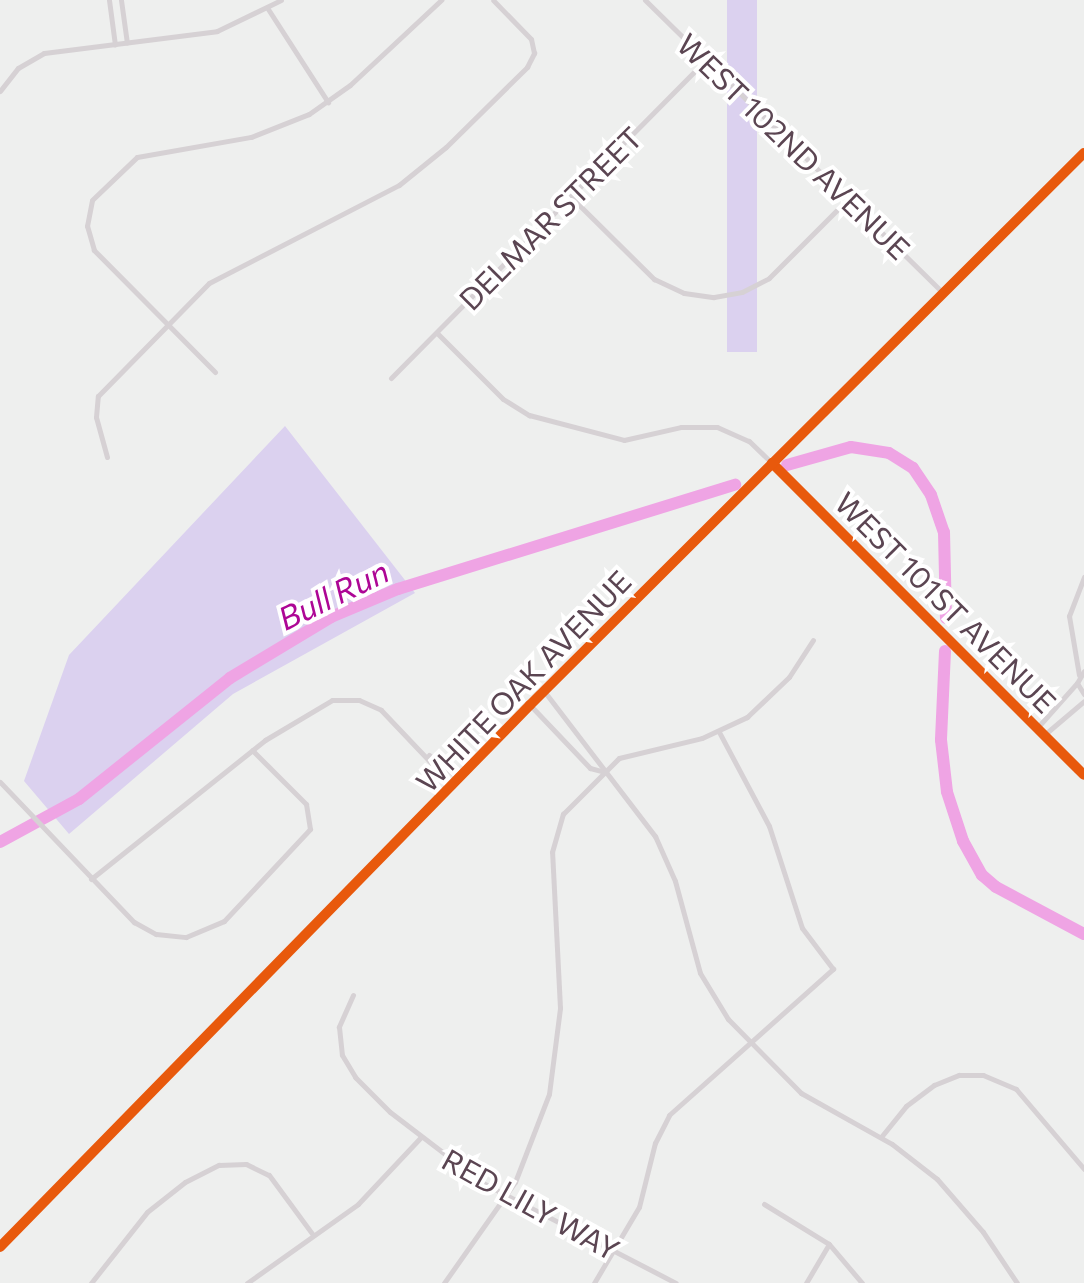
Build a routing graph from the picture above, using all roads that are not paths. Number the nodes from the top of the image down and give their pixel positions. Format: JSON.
{"nodes":[{"id":1,"x":109,"y":0,"type":"edge"},
{"id":2,"x":121,"y":0,"type":"edge"},
{"id":3,"x":281,"y":0,"type":"edge"},
{"id":4,"x":441,"y":0,"type":"edge"},
{"id":5,"x":493,"y":0,"type":"edge"},
{"id":6,"x":645,"y":0,"type":"edge"},
{"id":7,"x":268,"y":9,"type":"junction"},
{"id":8,"x":127,"y":43,"type":"junction"},
{"id":9,"x":115,"y":45,"type":"junction"},
{"id":10,"x":709,"y":57,"type":"junction"},
{"id":11,"x":0,"y":91,"type":"edge"},
{"id":12,"x":328,"y":103,"type":"junction"},
{"id":13,"x":1084,"y":153,"type":"edge"},
{"id":14,"x":571,"y":197,"type":"junction"},
{"id":15,"x":849,"y":198,"type":"junction"},
{"id":16,"x":943,"y":293,"type":"junction"},
{"id":17,"x":167,"y":324,"type":"junction"},
{"id":18,"x":437,"y":333,"type":"junction"},
{"id":19,"x":215,"y":372,"type":"dead end"},
{"id":20,"x":391,"y":378,"type":"dead end"},
{"id":21,"x":107,"y":457,"type":"dead end"},
{"id":22,"x":772,"y":463,"type":"junction"},
{"id":23,"x":1084,"y":577,"type":"edge"},
{"id":24,"x":813,"y":640,"type":"dead end"},
{"id":25,"x":1077,"y":647,"type":"junction"},
{"id":26,"x":1084,"y":654,"type":"edge"},
{"id":27,"x":1082,"y":673,"type":"edge"},
{"id":28,"x":1077,"y":683,"type":"junction"},
{"id":29,"x":544,"y":691,"type":"junction"},
{"id":30,"x":1084,"y":694,"type":"edge"},
{"id":31,"x":1084,"y":701,"type":"edge"},
{"id":32,"x":530,"y":705,"type":"junction"},
{"id":33,"x":1037,"y":728,"type":"junction"},
{"id":34,"x":719,"y":732,"type":"junction"},
{"id":35,"x":1044,"y":735,"type":"junction"},
{"id":36,"x":252,"y":750,"type":"junction"},
{"id":37,"x":428,"y":755,"type":"junction"},
{"id":38,"x":602,"y":771,"type":"junction"},
{"id":39,"x":1084,"y":775,"type":"edge"},
{"id":40,"x":460,"y":779,"type":"junction"},
{"id":41,"x":0,"y":782,"type":"edge"},
{"id":42,"x":453,"y":786,"type":"junction"},
{"id":43,"x":91,"y":879,"type":"junction"},
{"id":44,"x":353,"y":995,"type":"dead end"},
{"id":45,"x":747,"y":1042,"type":"junction"},
{"id":46,"x":881,"y":1137,"type":"junction"},
{"id":47,"x":420,"y":1138,"type":"junction"},
{"id":48,"x":1084,"y":1169,"type":"edge"},
{"id":49,"x":507,"y":1197,"type":"junction"},
{"id":50,"x":764,"y":1204,"type":"dead end"},
{"id":51,"x":313,"y":1235,"type":"junction"},
{"id":52,"x":829,"y":1244,"type":"junction"},
{"id":53,"x":0,"y":1247,"type":"edge"},
{"id":54,"x":614,"y":1252,"type":"junction"},
{"id":55,"x":91,"y":1283,"type":"edge"},
{"id":56,"x":247,"y":1283,"type":"edge"},
{"id":57,"x":444,"y":1283,"type":"edge"},
{"id":58,"x":594,"y":1283,"type":"edge"},
{"id":59,"x":676,"y":1283,"type":"edge"},
{"id":60,"x":806,"y":1283,"type":"edge"},
{"id":61,"x":862,"y":1283,"type":"edge"},
{"id":62,"x":1017,"y":1283,"type":"edge"}],
"edges":[{"from":1,"to":9,"type":"street"},
{"from":2,"to":8,"type":"street"},
{"from":3,"to":7,"type":"street"},
{"from":4,"to":12,"type":"street"},
{"from":5,"to":17,"type":"street"},
{"from":6,"to":10,"type":"street","name":"WEST 102ND AVENUE"},
{"from":7,"to":8,"type":"street"},
{"from":7,"to":12,"type":"street"},
{"from":8,"to":9,"type":"street"},
{"from":9,"to":11,"type":"street"},
{"from":10,"to":14,"type":"street","name":"DELMAR STREET"},
{"from":10,"to":15,"type":"street","name":"WEST 102ND AVENUE"},
{"from":12,"to":17,"type":"street"},
{"from":13,"to":16,"type":"street","name":"WHITE OAK AVENUE"},
{"from":14,"to":15,"type":"street"},
{"from":14,"to":18,"type":"street","name":"DELMAR STREET"},
{"from":15,"to":16,"type":"street","name":"WEST 102ND AVENUE"},
{"from":16,"to":22,"type":"street","name":"WHITE OAK AVENUE"},
{"from":17,"to":19,"type":"street"},
{"from":17,"to":21,"type":"street"},
{"from":18,"to":20,"type":"street","name":"DELMAR STREET"},
{"from":18,"to":22,"type":"street","name":"WEST 101ST AVENUE"},
{"from":22,"to":29,"type":"street","name":"WHITE OAK AVENUE"},
{"from":22,"to":33,"type":"street","name":"WEST 101ST AVENUE"},
{"from":23,"to":25,"type":"street"},
{"from":24,"to":34,"type":"street"},
{"from":25,"to":26,"type":"street"},
{"from":25,"to":27,"type":"street"},
{"from":27,"to":28,"type":"street"},
{"from":28,"to":30,"type":"street"},
{"from":28,"to":33,"type":"street"},
{"from":29,"to":32,"type":"street","name":"WHITE OAK AVENUE"},
{"from":29,"to":38,"type":"street"},
{"from":31,"to":35,"type":"street"},
{"from":32,"to":38,"type":"street"},
{"from":32,"to":40,"type":"street","name":"WHITE OAK AVENUE"},
{"from":33,"to":35,"type":"street","name":"WEST 101ST AVENUE"},
{"from":34,"to":38,"type":"street"},
{"from":34,"to":45,"type":"street"},
{"from":35,"to":39,"type":"street","name":"WEST 101ST AVENUE"},
{"from":36,"to":37,"type":"street"},
{"from":36,"to":43,"type":"street"},
{"from":36,"to":43,"type":"street"},
{"from":37,"to":40,"type":"street"},
{"from":37,"to":42,"type":"street"},
{"from":38,"to":45,"type":"street"},
{"from":38,"to":49,"type":"street"},
{"from":40,"to":42,"type":"street","name":"WHITE OAK AVENUE"},
{"from":41,"to":43,"type":"street"},
{"from":42,"to":53,"type":"street","name":"WHITE OAK AVENUE"},
{"from":44,"to":47,"type":"street","name":"RED LILY WAY"},
{"from":45,"to":46,"type":"street"},
{"from":45,"to":54,"type":"street"},
{"from":46,"to":48,"type":"street"},
{"from":46,"to":62,"type":"street"},
{"from":47,"to":49,"type":"street","name":"RED LILY WAY"},
{"from":47,"to":51,"type":"street"},
{"from":49,"to":54,"type":"street","name":"RED LILY WAY"},
{"from":49,"to":57,"type":"street"},
{"from":50,"to":52,"type":"street"},
{"from":51,"to":55,"type":"street"},
{"from":51,"to":56,"type":"street"},
{"from":52,"to":60,"type":"street"},
{"from":52,"to":61,"type":"street"},
{"from":54,"to":58,"type":"street"},
{"from":54,"to":59,"type":"street","name":"RED LILY WAY"}]}
